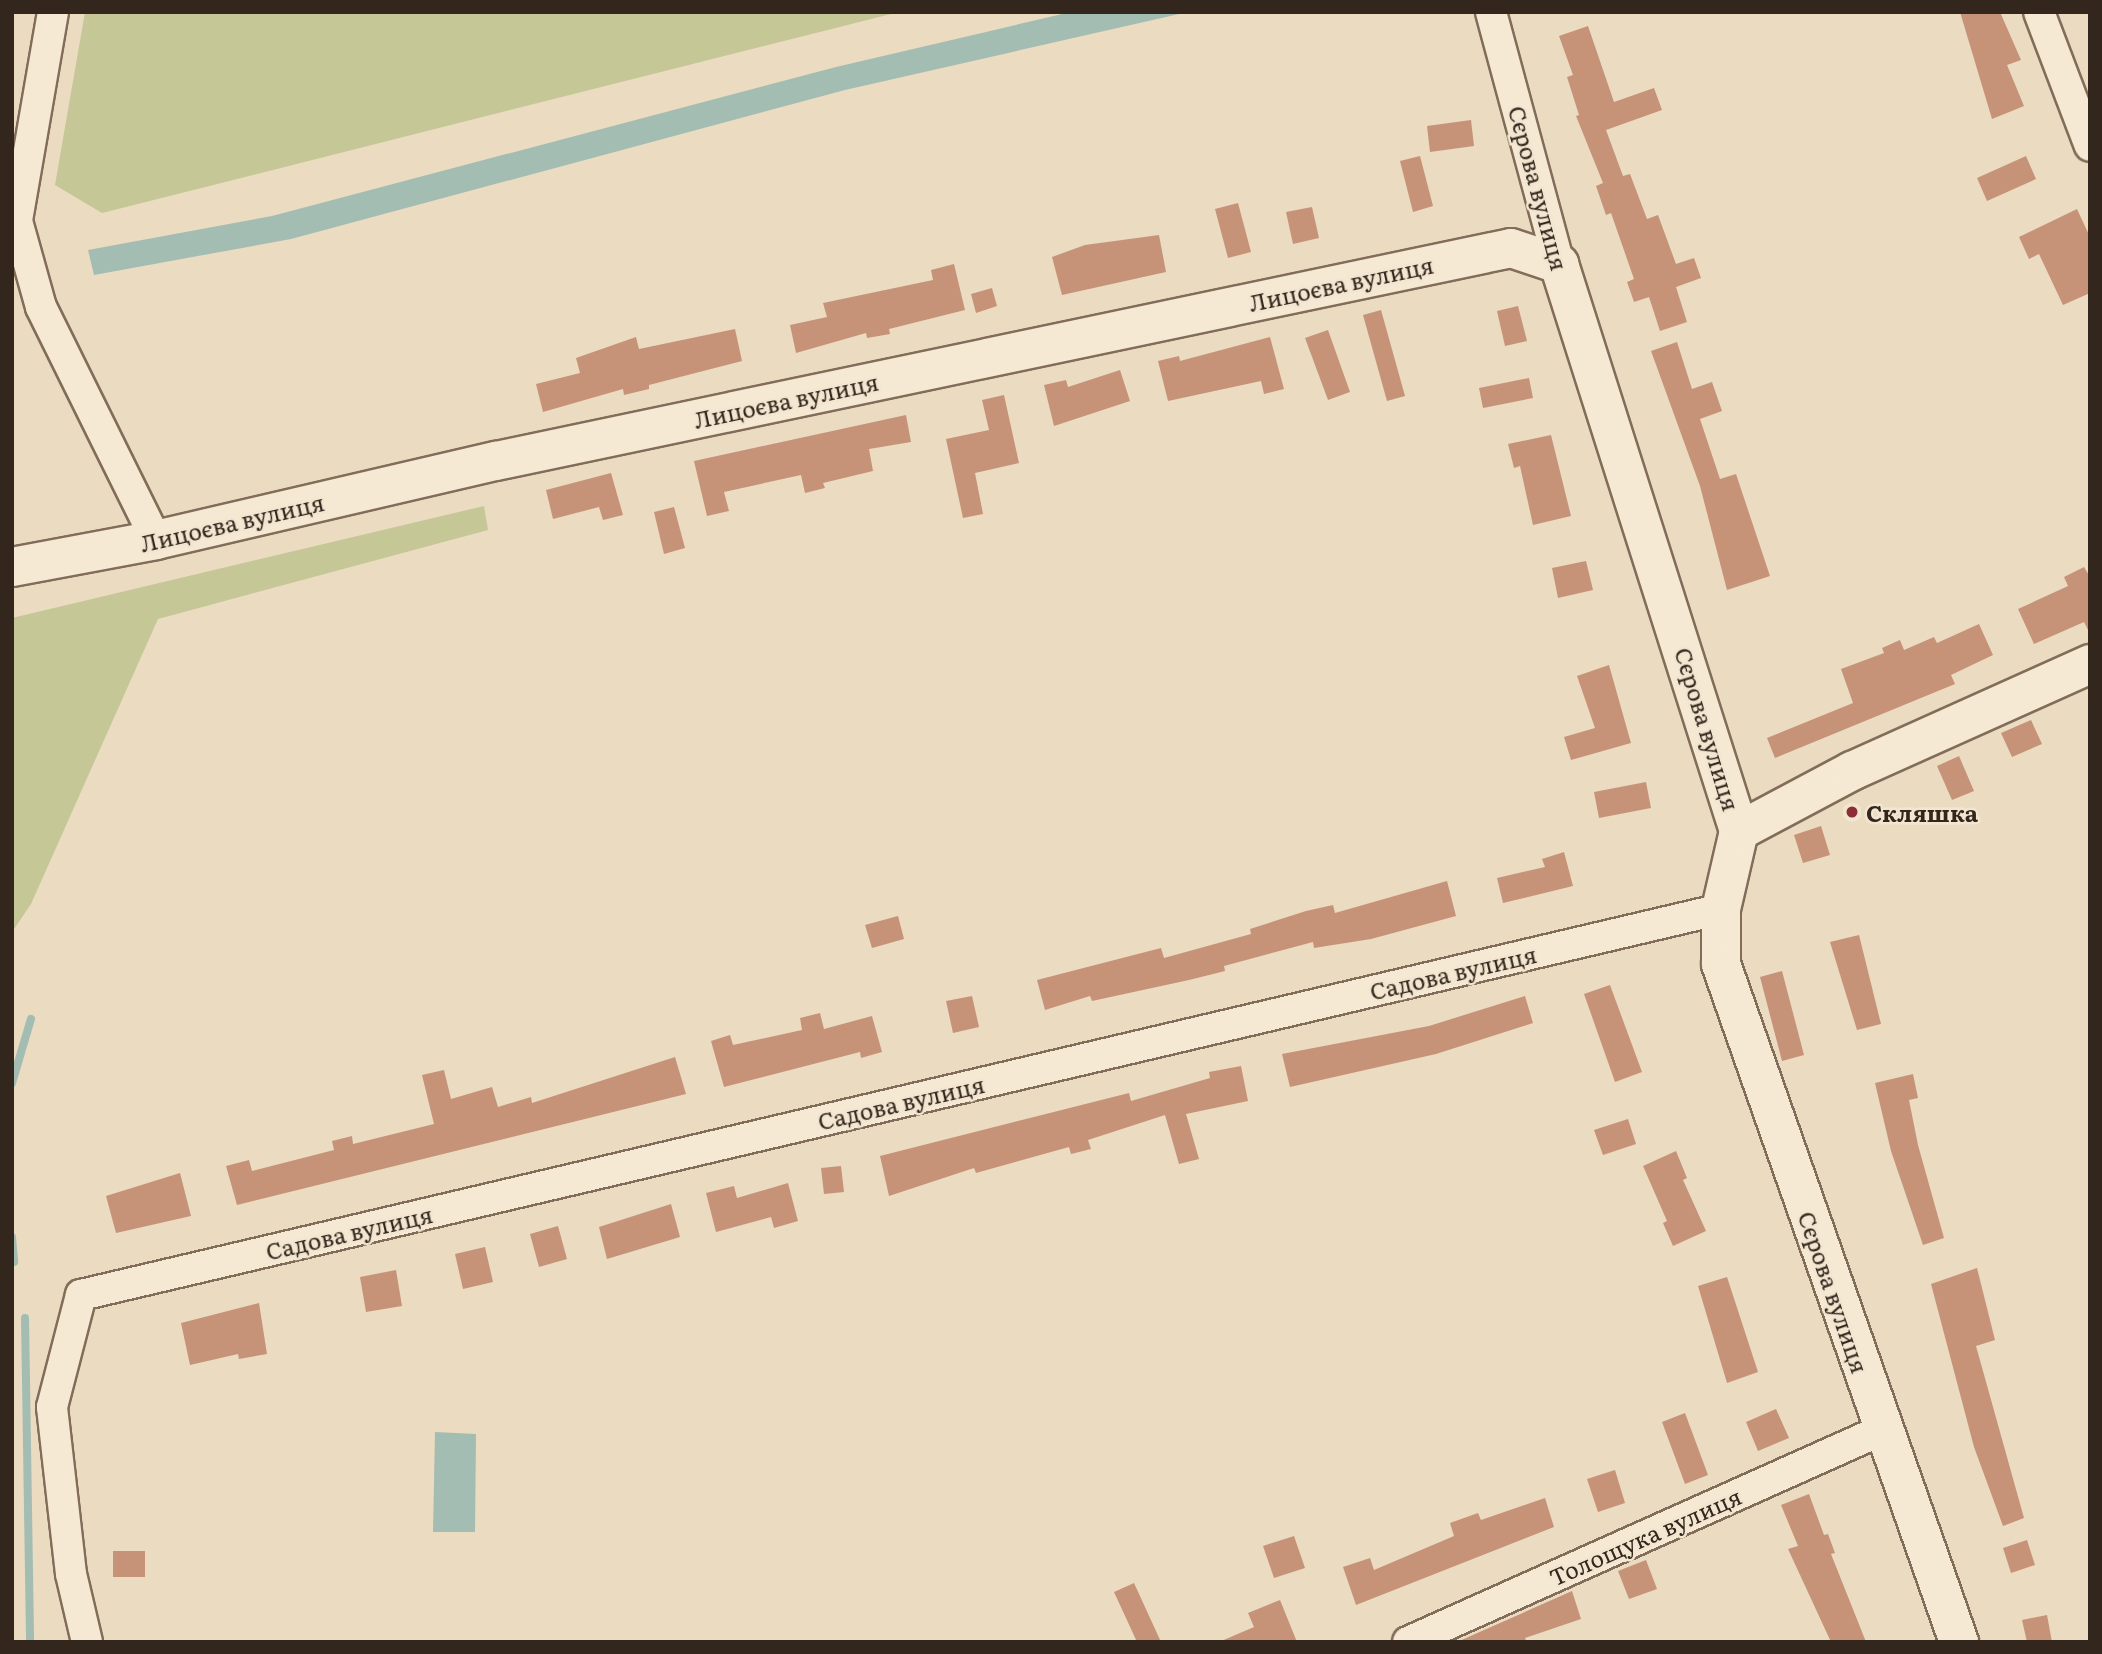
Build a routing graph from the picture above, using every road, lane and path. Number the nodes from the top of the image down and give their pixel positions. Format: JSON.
{"nodes":[{"id":1,"x":53,"y":12,"type":"edge"},
{"id":2,"x":1490,"y":12,"type":"edge"},
{"id":3,"x":2039,"y":12,"type":"edge"},
{"id":4,"x":2090,"y":146,"type":"edge"},
{"id":5,"x":1559,"y":264,"type":"junction"},
{"id":6,"x":156,"y":540,"type":"junction"},
{"id":7,"x":12,"y":567,"type":"edge"},
{"id":8,"x":2090,"y":664,"type":"edge"},
{"id":9,"x":1739,"y":831,"type":"junction"},
{"id":10,"x":1721,"y":909,"type":"junction"},
{"id":11,"x":1882,"y":1430,"type":"junction"},
{"id":12,"x":87,"y":1642,"type":"edge"},
{"id":13,"x":1408,"y":1642,"type":"edge"},
{"id":14,"x":1959,"y":1642,"type":"edge"}],
"edges":[{"from":1,"to":6,"type":"street"},
{"from":2,"to":5,"type":"street","name":"Сєрова вулиця"},
{"from":3,"to":4,"type":"street"},
{"from":5,"to":6,"type":"street","name":"Лицоєва вулиця"},
{"from":5,"to":9,"type":"street","name":"Сєрова вулиця"},
{"from":6,"to":7,"type":"street","name":"Лицоєва вулиця"},
{"from":8,"to":9,"type":"street"},
{"from":9,"to":10,"type":"street","name":"Сєрова вулиця"},
{"from":10,"to":11,"type":"street","name":"Сєрова вулиця"},
{"from":10,"to":12,"type":"street","name":"Садова вулиця"},
{"from":11,"to":13,"type":"street","name":"Толощука вулиця"},
{"from":11,"to":14,"type":"street","name":"Сєрова вулиця"}]}
